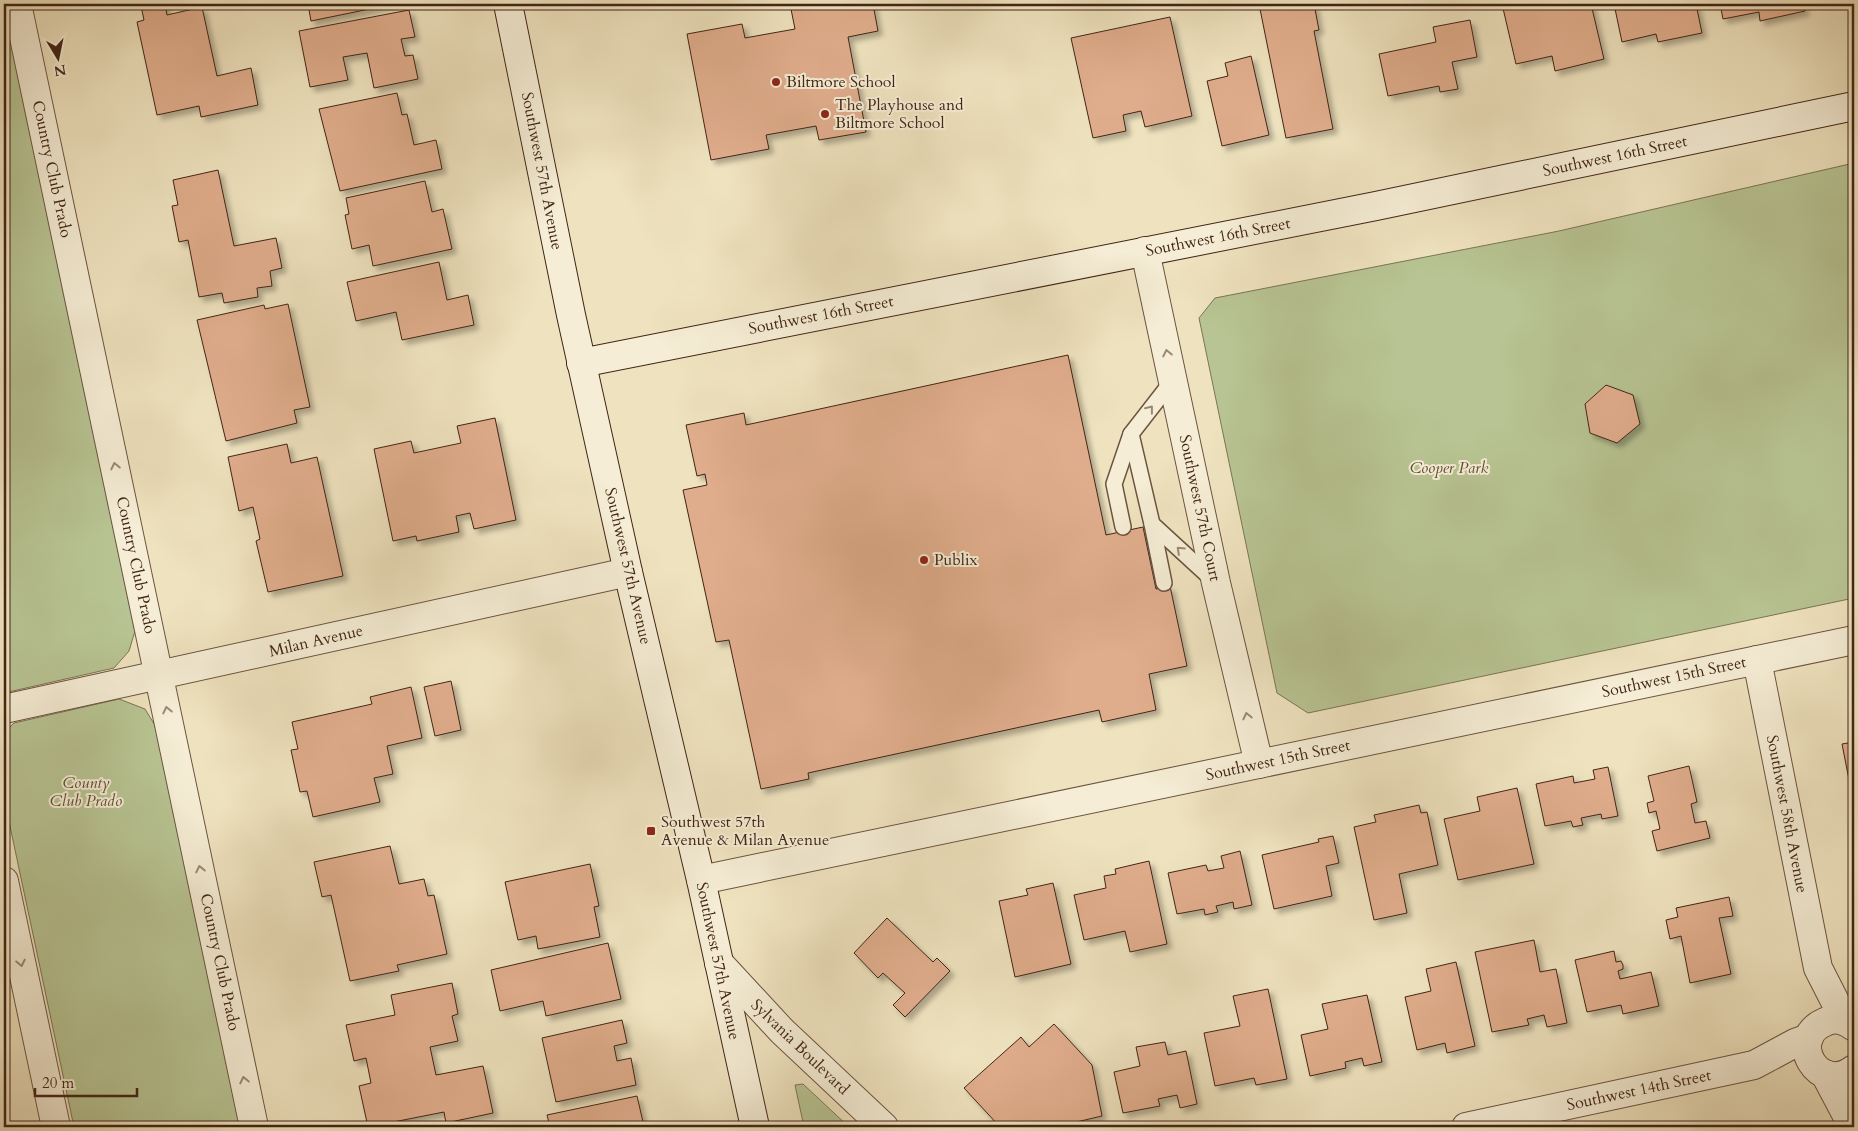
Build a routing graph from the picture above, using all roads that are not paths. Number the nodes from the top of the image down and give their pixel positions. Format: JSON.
{"nodes":[{"id":1,"x":17,"y":4,"type":"edge"},
{"id":2,"x":508,"y":4,"type":"edge"},
{"id":3,"x":1854,"y":106,"type":"edge"},
{"id":4,"x":1145,"y":251,"type":"junction"},
{"id":5,"x":582,"y":363,"type":"junction"},
{"id":6,"x":1172,"y":380,"type":"junction"},
{"id":7,"x":1130,"y":434,"type":"junction"},
{"id":8,"x":1152,"y":524,"type":"junction"},
{"id":9,"x":1123,"y":527,"type":"dead end"},
{"id":10,"x":628,"y":572,"type":"junction"},
{"id":11,"x":1164,"y":583,"type":"dead end"},
{"id":12,"x":1216,"y":583,"type":"junction"},
{"id":13,"x":1854,"y":640,"type":"edge"},
{"id":14,"x":1757,"y":660,"type":"junction"},
{"id":15,"x":159,"y":675,"type":"junction"},
{"id":16,"x":4,"y":709,"type":"edge"},
{"id":17,"x":1258,"y":764,"type":"junction"},
{"id":18,"x":701,"y":880,"type":"junction"},
{"id":19,"x":4,"y":881,"type":"edge"},
{"id":20,"x":719,"y":963,"type":"junction"},
{"id":21,"x":1818,"y":968,"type":"junction"},
{"id":22,"x":1852,"y":1025,"type":"edge"},
{"id":23,"x":1811,"y":1034,"type":"junction"},
{"id":24,"x":1754,"y":1066,"type":"junction"},
{"id":25,"x":1854,"y":1069,"type":"edge"},
{"id":26,"x":1822,"y":1072,"type":"junction"},
{"id":27,"x":56,"y":1127,"type":"edge"},
{"id":28,"x":254,"y":1127,"type":"edge"},
{"id":29,"x":755,"y":1127,"type":"edge"},
{"id":30,"x":884,"y":1127,"type":"edge"},
{"id":31,"x":1466,"y":1127,"type":"edge"},
{"id":32,"x":1853,"y":1127,"type":"edge"}],
"edges":[{"from":15,"to":1,"type":"street","name":"Country Club Prado","one_way":true},
{"from":2,"to":5,"type":"street","name":"Southwest 57th Avenue"},
{"from":3,"to":4,"type":"street","name":"Southwest 16th Street"},
{"from":4,"to":5,"type":"street","name":"Southwest 16th Street"},
{"from":6,"to":4,"type":"street","name":"Southwest 57th Court","one_way":true},
{"from":5,"to":10,"type":"street","name":"Southwest 57th Avenue"},
{"from":7,"to":6,"type":"lane","one_way":true},
{"from":6,"to":12,"type":"street","name":"Southwest 57th Court"},
{"from":7,"to":8,"type":"lane"},
{"from":7,"to":9,"type":"lane"},
{"from":8,"to":11,"type":"lane"},
{"from":12,"to":8,"type":"lane","one_way":true},
{"from":10,"to":15,"type":"street","name":"Milan Avenue"},
{"from":10,"to":18,"type":"street","name":"Southwest 57th Avenue"},
{"from":17,"to":12,"type":"street","name":"Southwest 57th Court","one_way":true},
{"from":13,"to":14,"type":"street","name":"Southwest 15th Street"},
{"from":14,"to":17,"type":"street","name":"Southwest 15th Street"},
{"from":14,"to":21,"type":"street","name":"Southwest 58th Avenue"},
{"from":15,"to":16,"type":"street","name":"Milan Avenue"},
{"from":28,"to":15,"type":"street","name":"Country Club Prado","one_way":true},
{"from":17,"to":18,"type":"street","name":"Southwest 15th Street"},
{"from":18,"to":20,"type":"street","name":"Southwest 57th Avenue"},
{"from":19,"to":27,"type":"street","one_way":true},
{"from":20,"to":29,"type":"street","name":"Southwest 57th Avenue"},
{"from":20,"to":30,"type":"street","name":"Sylvania Boulevard"},
{"from":21,"to":22,"type":"street","name":"Southwest 58th Avenue"},
{"from":21,"to":23,"type":"street","name":"Southwest 58th Avenue"},
{"from":22,"to":23,"type":"street","name":"Southwest 14th Street"},
{"from":23,"to":24,"type":"street","name":"Southwest 14th Street"},
{"from":23,"to":26,"type":"street","name":"Southwest 58th Avenue"},
{"from":24,"to":26,"type":"street","name":"Southwest 14th Street"},
{"from":24,"to":31,"type":"street","name":"Southwest 14th Street"},
{"from":25,"to":26,"type":"street","name":"Southwest 14th Street"},
{"from":26,"to":32,"type":"street"}]}
